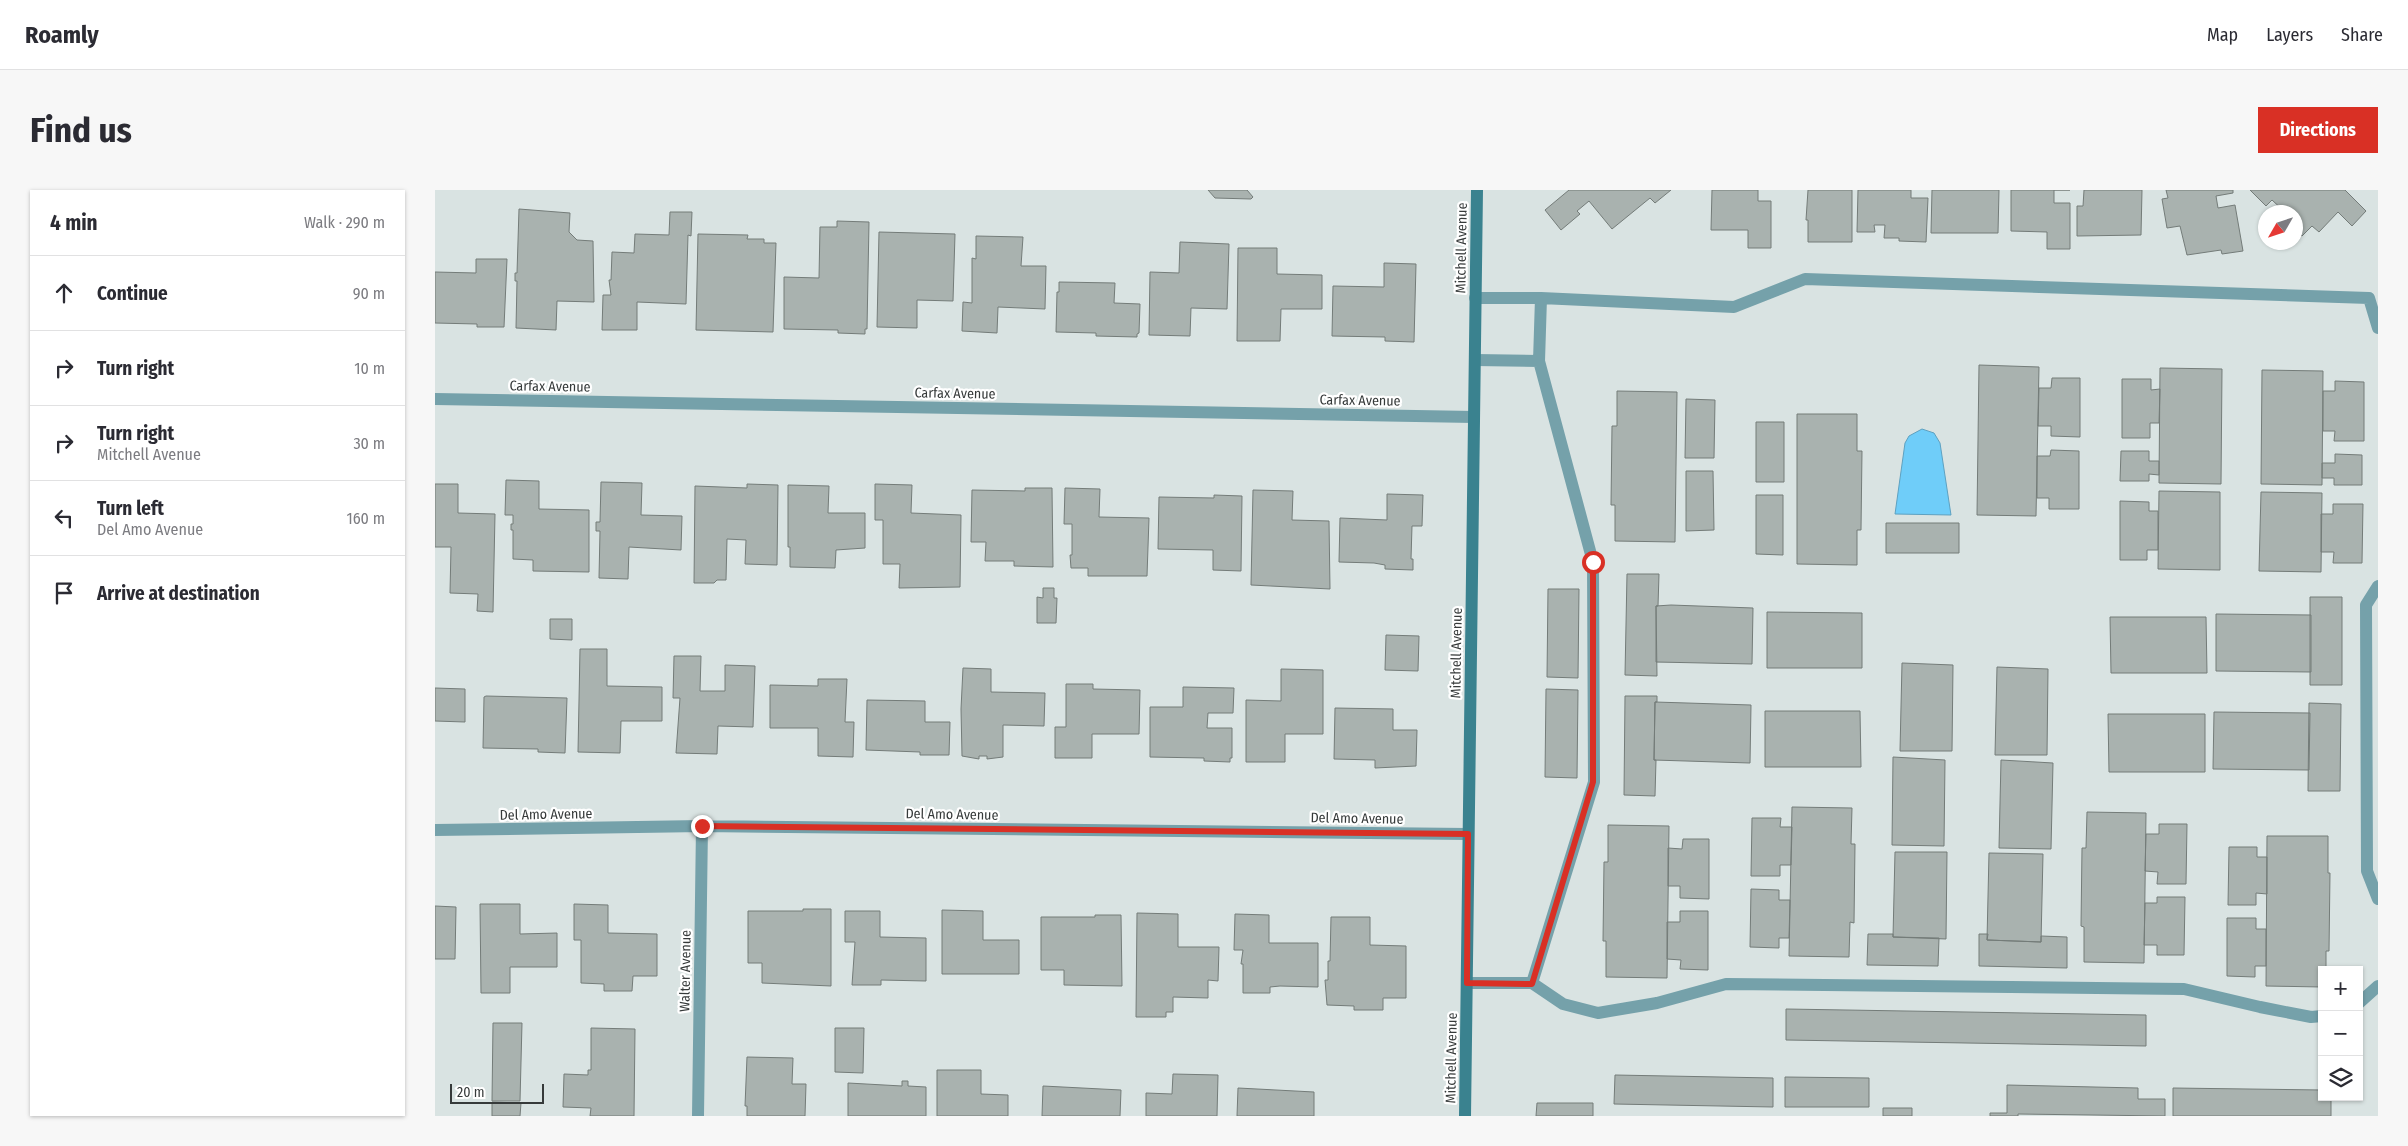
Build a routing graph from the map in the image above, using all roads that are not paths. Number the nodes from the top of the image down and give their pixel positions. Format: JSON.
{"nodes":[{"id":1,"x":1477,"y":190,"type":"edge"},
{"id":2,"x":1475,"y":298,"type":"junction"},
{"id":3,"x":1541,"y":298,"type":"junction"},
{"id":4,"x":2378,"y":328,"type":"edge"},
{"id":5,"x":1475,"y":360,"type":"junction"},
{"id":6,"x":1539,"y":361,"type":"junction"},
{"id":7,"x":435,"y":398,"type":"edge"},
{"id":8,"x":1474,"y":417,"type":"junction"},
{"id":9,"x":2378,"y":586,"type":"edge"},
{"id":10,"x":702,"y":826,"type":"junction"},
{"id":11,"x":435,"y":830,"type":"edge"},
{"id":12,"x":1468,"y":834,"type":"junction"},
{"id":13,"x":2378,"y":899,"type":"edge"},
{"id":14,"x":1467,"y":983,"type":"junction"},
{"id":15,"x":1532,"y":984,"type":"junction"},
{"id":16,"x":2378,"y":986,"type":"edge"},
{"id":17,"x":2363,"y":999,"type":"edge"},
{"id":18,"x":2318,"y":1016,"type":"edge"},
{"id":19,"x":698,"y":1116,"type":"edge"},
{"id":20,"x":1465,"y":1116,"type":"edge"}],
"edges":[{"from":1,"to":2,"type":"street","name":"Mitchell Avenue"},
{"from":2,"to":3,"type":"street"},
{"from":2,"to":5,"type":"street","name":"Mitchell Avenue"},
{"from":3,"to":4,"type":"street"},
{"from":3,"to":6,"type":"street"},
{"from":5,"to":6,"type":"street"},
{"from":5,"to":8,"type":"street","name":"Mitchell Avenue"},
{"from":6,"to":15,"type":"street"},
{"from":7,"to":8,"type":"street","name":"Carfax Avenue"},
{"from":8,"to":12,"type":"street","name":"Mitchell Avenue"},
{"from":9,"to":13,"type":"street"},
{"from":10,"to":11,"type":"street","name":"Del Amo Avenue"},
{"from":10,"to":12,"type":"street","name":"Del Amo Avenue"},
{"from":10,"to":19,"type":"street","name":"Walter Avenue"},
{"from":12,"to":14,"type":"street","name":"Mitchell Avenue"},
{"from":14,"to":15,"type":"street"},
{"from":14,"to":20,"type":"street","name":"Mitchell Avenue"},
{"from":15,"to":18,"type":"street"},
{"from":16,"to":17,"type":"street"}]}
